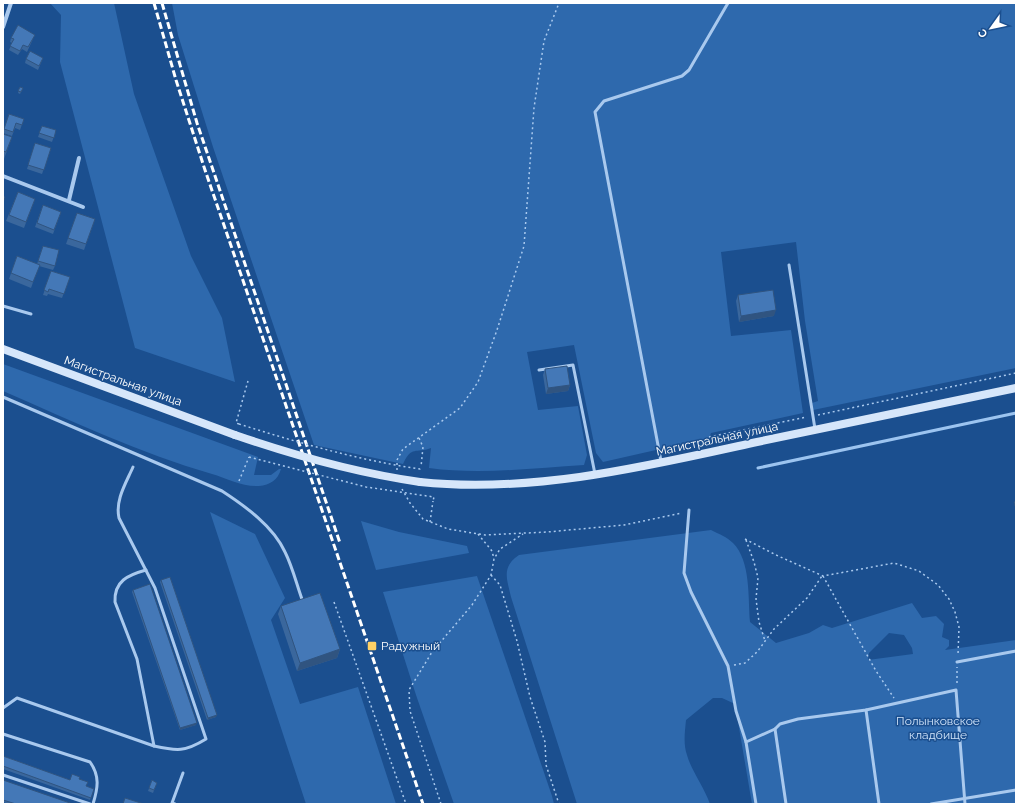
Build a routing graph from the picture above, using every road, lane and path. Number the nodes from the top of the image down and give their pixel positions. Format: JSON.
{"nodes":[{"id":1,"x":11,"y":3,"type":"edge"},
{"id":2,"x":559,"y":3,"type":"edge"},
{"id":3,"x":728,"y":3,"type":"edge"},
{"id":4,"x":3,"y":27,"type":"edge"},
{"id":5,"x":79,"y":158,"type":"dead end"},
{"id":6,"x":3,"y":176,"type":"edge"},
{"id":7,"x":69,"y":200,"type":"junction"},
{"id":8,"x":83,"y":207,"type":"dead end"},
{"id":9,"x":789,"y":265,"type":"dead end"},
{"id":10,"x":3,"y":306,"type":"edge"},
{"id":11,"x":31,"y":314,"type":"dead end"},
{"id":12,"x":3,"y":349,"type":"edge"},
{"id":13,"x":539,"y":370,"type":"dead end"},
{"id":14,"x":1016,"y":373,"type":"edge"},
{"id":15,"x":248,"y":381,"type":"dead end"},
{"id":16,"x":1016,"y":388,"type":"edge"},
{"id":17,"x":3,"y":397,"type":"edge"},
{"id":18,"x":813,"y":416,"type":"junction"},
{"id":19,"x":815,"y":430,"type":"junction"},
{"id":20,"x":709,"y":437,"type":"dead end"},
{"id":21,"x":419,"y":438,"type":"junction"},
{"id":22,"x":661,"y":463,"type":"junction"},
{"id":23,"x":133,"y":467,"type":"dead end"},
{"id":24,"x":398,"y":474,"type":"dead end"},
{"id":25,"x":595,"y":474,"type":"junction"},
{"id":26,"x":239,"y":481,"type":"dead end"},
{"id":27,"x":401,"y":487,"type":"dead end"},
{"id":28,"x":689,"y":510,"type":"joint"},
{"id":29,"x":430,"y":522,"type":"junction"},
{"id":30,"x":524,"y":533,"type":"junction"},
{"id":31,"x":477,"y":534,"type":"junction"},
{"id":32,"x":494,"y":559,"type":"junction"},
{"id":33,"x":146,"y":570,"type":"junction"},
{"id":34,"x":492,"y":575,"type":"junction"},
{"id":35,"x":823,"y":576,"type":"junction"},
{"id":36,"x":334,"y":602,"type":"dead end"},
{"id":37,"x":305,"y":607,"type":"edge"},
{"id":38,"x":765,"y":641,"type":"junction"},
{"id":39,"x":1016,"y":651,"type":"edge"},
{"id":40,"x":957,"y":662,"type":"junction"},
{"id":41,"x":728,"y":666,"type":"junction"},
{"id":42,"x":956,"y":690,"type":"junction"},
{"id":43,"x":898,"y":704,"type":"junction"},
{"id":44,"x":3,"y":708,"type":"edge"},
{"id":45,"x":866,"y":710,"type":"junction"},
{"id":46,"x":775,"y":729,"type":"junction"},
{"id":47,"x":3,"y":734,"type":"edge"},
{"id":48,"x":746,"y":742,"type":"junction"},
{"id":49,"x":154,"y":746,"type":"junction"},
{"id":50,"x":183,"y":773,"type":"dead end"},
{"id":51,"x":3,"y":774,"type":"edge"},
{"id":52,"x":1016,"y":790,"type":"edge"},
{"id":53,"x":964,"y":799,"type":"junction"},
{"id":54,"x":91,"y":804,"type":"edge"},
{"id":55,"x":175,"y":804,"type":"edge"},
{"id":56,"x":406,"y":804,"type":"edge"},
{"id":57,"x":441,"y":804,"type":"edge"},
{"id":58,"x":559,"y":804,"type":"edge"},
{"id":59,"x":756,"y":804,"type":"edge"},
{"id":60,"x":786,"y":804,"type":"edge"},
{"id":61,"x":879,"y":804,"type":"edge"},
{"id":62,"x":931,"y":804,"type":"edge"},
{"id":63,"x":965,"y":804,"type":"edge"}],
"edges":[{"from":1,"to":4,"type":"street"},
{"from":2,"to":21,"type":"path"},
{"from":3,"to":22,"type":"lane"},
{"from":5,"to":7,"type":"street"},
{"from":6,"to":7,"type":"street"},
{"from":7,"to":8,"type":"street"},
{"from":9,"to":18,"type":"lane"},
{"from":10,"to":11,"type":"lane"},
{"from":12,"to":25,"type":"main road","name":"Магистральная улица","bridge":true},
{"from":13,"to":25,"type":"lane"},
{"from":14,"to":18,"type":"path"},
{"from":15,"to":21,"type":"path","bridge":true},
{"from":16,"to":19,"type":"main road","name":"Магистральная улица"},
{"from":17,"to":37,"type":"lane"},
{"from":18,"to":19,"type":"lane"},
{"from":18,"to":20,"type":"path"},
{"from":19,"to":22,"type":"main road","name":"Магистральная улица"},
{"from":21,"to":24,"type":"path"},
{"from":22,"to":25,"type":"main road","name":"Магистральная улица"},
{"from":23,"to":33,"type":"lane"},
{"from":26,"to":29,"type":"path","bridge":true},
{"from":27,"to":29,"type":"path"},
{"from":28,"to":30,"type":"path"},
{"from":28,"to":41,"type":"lane"},
{"from":29,"to":31,"type":"path"},
{"from":30,"to":31,"type":"path"},
{"from":30,"to":32,"type":"path"},
{"from":31,"to":32,"type":"path"},
{"from":32,"to":34,"type":"path"},
{"from":33,"to":49,"type":"lane"},
{"from":33,"to":49,"type":"lane"},
{"from":34,"to":57,"type":"path"},
{"from":34,"to":58,"type":"path"},
{"from":35,"to":38,"type":"path"},
{"from":35,"to":38,"type":"path"},
{"from":35,"to":40,"type":"path"},
{"from":35,"to":43,"type":"path"},
{"from":36,"to":56,"type":"path"},
{"from":38,"to":41,"type":"path"},
{"from":39,"to":40,"type":"lane"},
{"from":40,"to":42,"type":"path"},
{"from":41,"to":48,"type":"lane"},
{"from":42,"to":43,"type":"lane"},
{"from":42,"to":53,"type":"lane"},
{"from":43,"to":45,"type":"lane"},
{"from":44,"to":49,"type":"lane"},
{"from":45,"to":46,"type":"lane"},
{"from":45,"to":61,"type":"lane"},
{"from":46,"to":48,"type":"lane"},
{"from":46,"to":60,"type":"lane"},
{"from":47,"to":54,"type":"lane"},
{"from":48,"to":59,"type":"lane"},
{"from":50,"to":55,"type":"lane"},
{"from":51,"to":54,"type":"lane"},
{"from":52,"to":53,"type":"lane"},
{"from":53,"to":62,"type":"lane"},
{"from":53,"to":63,"type":"lane"}]}
